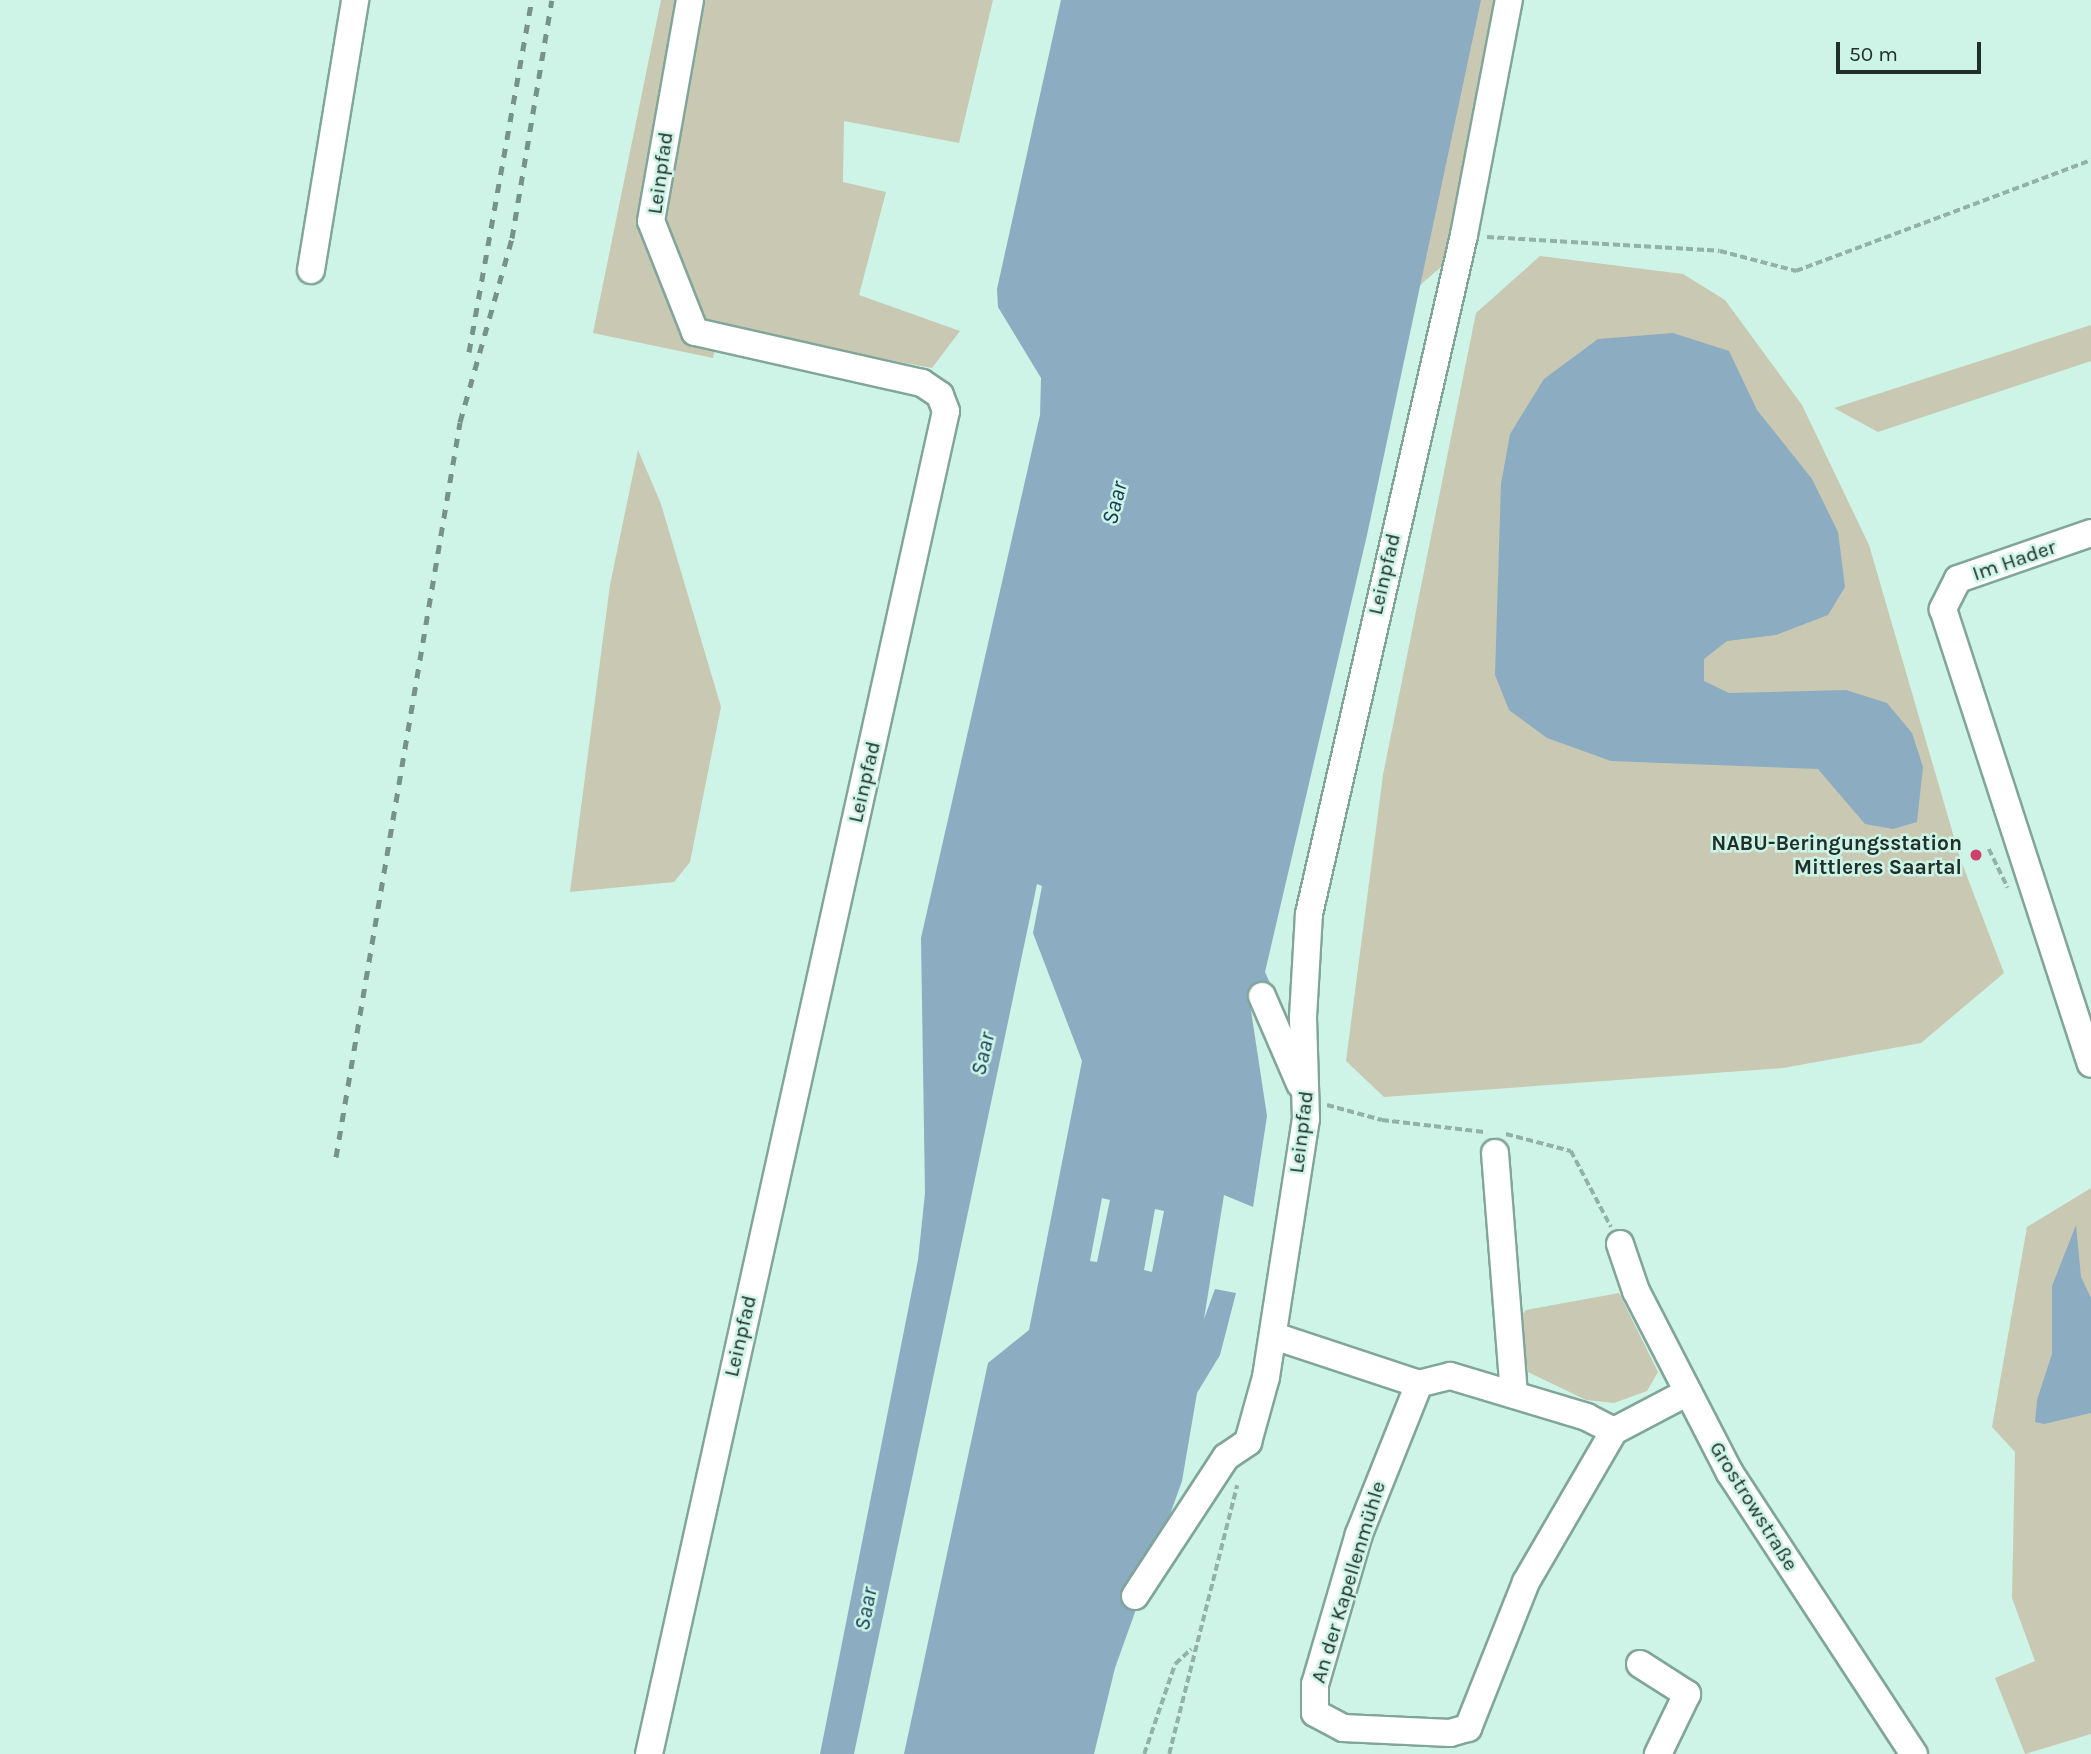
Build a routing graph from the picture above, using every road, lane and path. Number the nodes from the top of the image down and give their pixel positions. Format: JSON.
{"nodes":[{"id":1,"x":355,"y":0,"type":"edge"},
{"id":2,"x":690,"y":0,"type":"edge"},
{"id":3,"x":1509,"y":0,"type":"edge"},
{"id":4,"x":2091,"y":160,"type":"edge"},
{"id":5,"x":1464,"y":235,"type":"junction"},
{"id":6,"x":311,"y":270,"type":"dead end"},
{"id":7,"x":2091,"y":533,"type":"edge"},
{"id":8,"x":1262,"y":996,"type":"dead end"},
{"id":9,"x":2091,"y":1064,"type":"edge"},
{"id":10,"x":1308,"y":1101,"type":"junction"},
{"id":11,"x":1495,"y":1153,"type":"dead end"},
{"id":12,"x":1620,"y":1244,"type":"joint"},
{"id":13,"x":1274,"y":1336,"type":"junction"},
{"id":14,"x":1419,"y":1384,"type":"junction"},
{"id":15,"x":1514,"y":1392,"type":"junction"},
{"id":16,"x":1686,"y":1393,"type":"junction"},
{"id":17,"x":1614,"y":1431,"type":"junction"},
{"id":18,"x":1238,"y":1481,"type":"dead end"},
{"id":19,"x":1135,"y":1596,"type":"dead end"},
{"id":20,"x":1191,"y":1649,"type":"junction"},
{"id":21,"x":1640,"y":1664,"type":"dead end"},
{"id":22,"x":649,"y":1754,"type":"edge"},
{"id":23,"x":1144,"y":1754,"type":"edge"},
{"id":24,"x":1169,"y":1754,"type":"edge"},
{"id":25,"x":1658,"y":1754,"type":"edge"},
{"id":26,"x":1914,"y":1754,"type":"edge"}],
"edges":[{"from":1,"to":6,"type":"street"},
{"from":2,"to":22,"type":"street","name":"Leinpfad"},
{"from":3,"to":5,"type":"street","name":"Leinpfad"},
{"from":4,"to":5,"type":"path"},
{"from":5,"to":10,"type":"street","name":"Leinpfad"},
{"from":7,"to":9,"type":"street","name":"Im Hader"},
{"from":8,"to":10,"type":"street"},
{"from":10,"to":12,"type":"path"},
{"from":10,"to":13,"type":"street","name":"Leinpfad"},
{"from":11,"to":15,"type":"street"},
{"from":12,"to":16,"type":"street","name":"Grostrowstraße"},
{"from":13,"to":14,"type":"street"},
{"from":13,"to":19,"type":"street","name":"Leinpfad"},
{"from":14,"to":15,"type":"street"},
{"from":14,"to":17,"type":"street","name":"An der Kapellenmühle"},
{"from":15,"to":17,"type":"street"},
{"from":16,"to":17,"type":"street"},
{"from":16,"to":26,"type":"street","name":"Grostrowstraße"},
{"from":18,"to":20,"type":"path"},
{"from":20,"to":23,"type":"path"},
{"from":20,"to":24,"type":"path"},
{"from":21,"to":25,"type":"street"}]}
